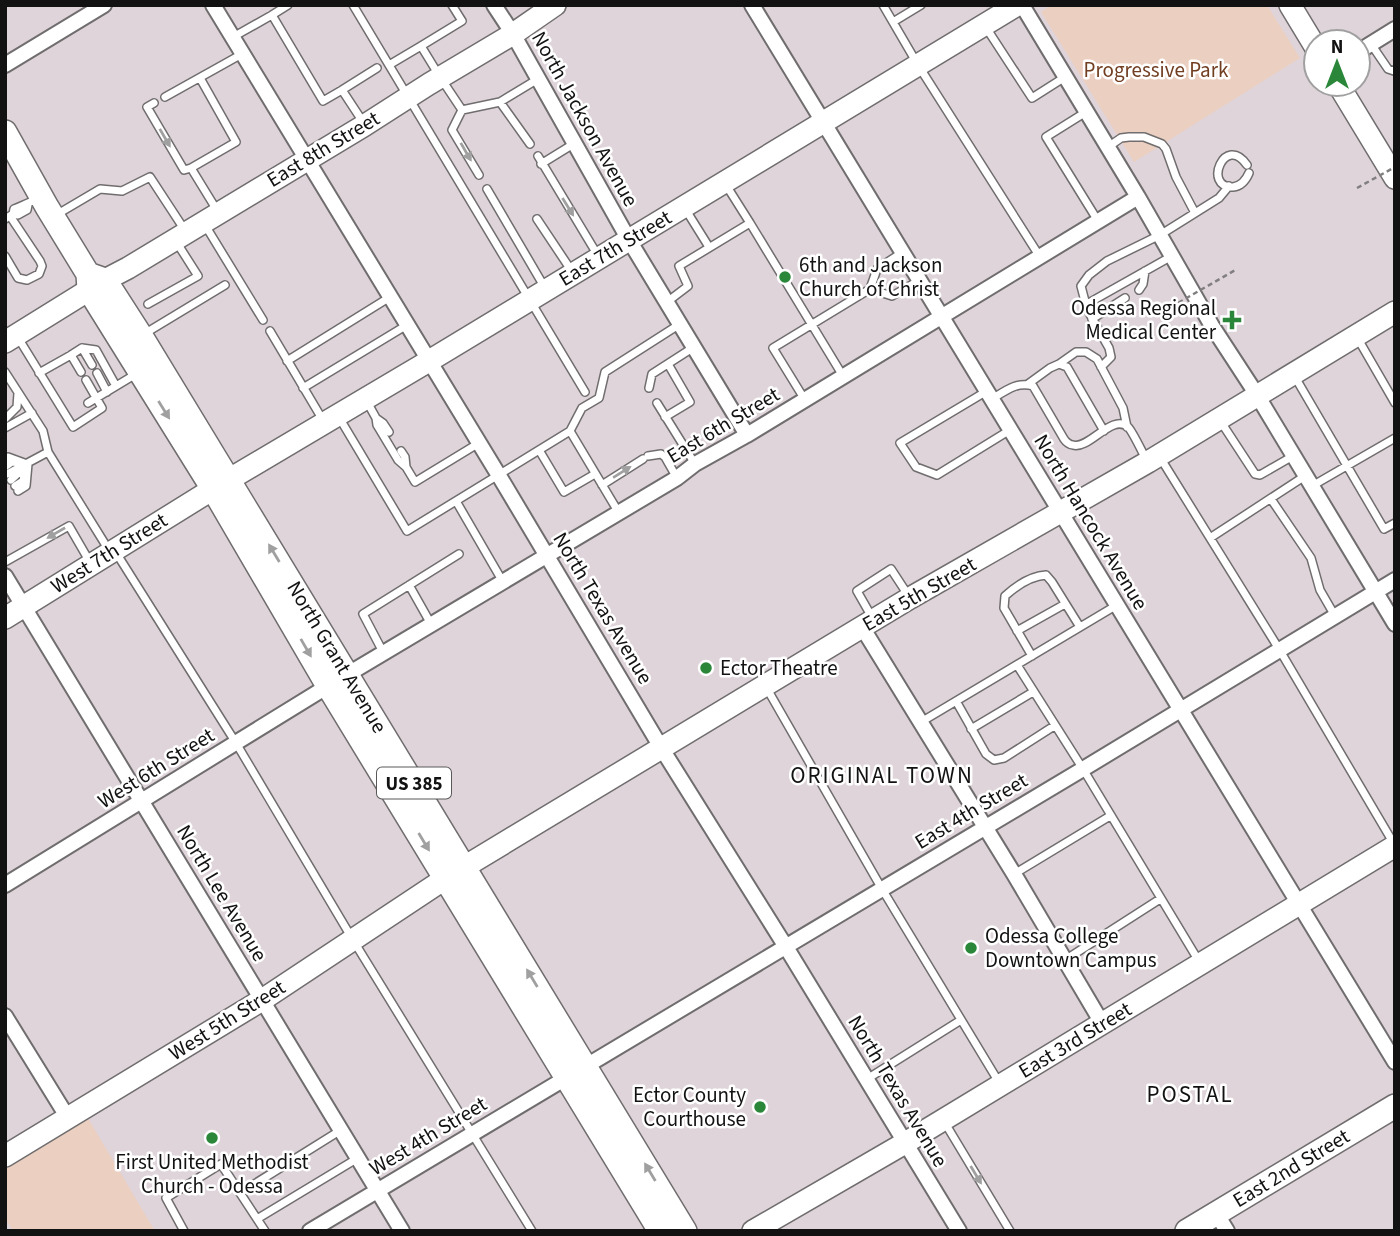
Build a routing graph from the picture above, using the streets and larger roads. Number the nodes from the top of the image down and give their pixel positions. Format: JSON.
{"nodes":[{"id":1,"x":104,"y":5,"type":"edge"},
{"id":2,"x":212,"y":5,"type":"edge"},
{"id":3,"x":494,"y":5,"type":"edge"},
{"id":4,"x":555,"y":5,"type":"edge"},
{"id":5,"x":752,"y":5,"type":"edge"},
{"id":6,"x":1019,"y":5,"type":"edge"},
{"id":7,"x":1290,"y":5,"type":"edge"},
{"id":8,"x":1304,"y":28,"type":"edge"},
{"id":9,"x":1395,"y":29,"type":"edge"},
{"id":10,"x":513,"y":34,"type":"junction"},
{"id":11,"x":1372,"y":43,"type":"edge"},
{"id":12,"x":5,"y":65,"type":"edge"},
{"id":13,"x":1346,"y":98,"type":"edge"},
{"id":14,"x":824,"y":122,"type":"junction"},
{"id":15,"x":5,"y":132,"type":"edge"},
{"id":16,"x":307,"y":160,"type":"junction"},
{"id":17,"x":1395,"y":178,"type":"edge"},
{"id":18,"x":1138,"y":197,"type":"junction"},
{"id":19,"x":629,"y":240,"type":"junction"},
{"id":20,"x":94,"y":281,"type":"junction"},
{"id":21,"x":1395,"y":312,"type":"edge"},
{"id":22,"x":942,"y":317,"type":"junction"},
{"id":23,"x":9,"y":337,"type":"edge"},
{"id":24,"x":429,"y":361,"type":"junction"},
{"id":25,"x":1256,"y":396,"type":"junction"},
{"id":26,"x":747,"y":435,"type":"junction"},
{"id":27,"x":221,"y":484,"type":"junction"},
{"id":28,"x":1060,"y":512,"type":"junction"},
{"id":29,"x":548,"y":556,"type":"junction"},
{"id":30,"x":5,"y":576,"type":"edge"},
{"id":31,"x":1395,"y":580,"type":"edge"},
{"id":32,"x":1375,"y":592,"type":"junction"},
{"id":33,"x":14,"y":612,"type":"edge"},
{"id":34,"x":868,"y":624,"type":"junction"},
{"id":35,"x":1395,"y":624,"type":"edge"},
{"id":36,"x":338,"y":680,"type":"junction"},
{"id":37,"x":1180,"y":709,"type":"junction"},
{"id":38,"x":662,"y":749,"type":"junction"},
{"id":39,"x":142,"y":802,"type":"junction"},
{"id":40,"x":984,"y":827,"type":"junction"},
{"id":41,"x":1395,"y":846,"type":"edge"},
{"id":42,"x":455,"y":873,"type":"junction"},
{"id":43,"x":5,"y":885,"type":"edge"},
{"id":44,"x":1299,"y":904,"type":"junction"},
{"id":45,"x":786,"y":947,"type":"junction"},
{"id":46,"x":262,"y":1000,"type":"junction"},
{"id":47,"x":5,"y":1016,"type":"edge"},
{"id":48,"x":1102,"y":1023,"type":"junction"},
{"id":49,"x":1395,"y":1062,"type":"edge"},
{"id":50,"x":576,"y":1072,"type":"junction"},
{"id":51,"x":1395,"y":1106,"type":"edge"},
{"id":52,"x":68,"y":1118,"type":"junction"},
{"id":53,"x":905,"y":1143,"type":"junction"},
{"id":54,"x":5,"y":1156,"type":"edge"},
{"id":55,"x":377,"y":1190,"type":"junction"},
{"id":56,"x":1222,"y":1222,"type":"edge"},
{"id":57,"x":764,"y":1228,"type":"edge"},
{"id":58,"x":310,"y":1231,"type":"edge"},
{"id":59,"x":402,"y":1231,"type":"edge"},
{"id":60,"x":660,"y":1231,"type":"edge"},
{"id":61,"x":685,"y":1231,"type":"edge"},
{"id":62,"x":959,"y":1231,"type":"edge"},
{"id":63,"x":1187,"y":1231,"type":"edge"}],
"edges":[{"from":1,"to":12,"type":"street"},
{"from":2,"to":16,"type":"street","name":"North Texas Avenue"},
{"from":3,"to":10,"type":"street","name":"North Jackson Avenue"},
{"from":4,"to":10,"type":"street","name":"East 8th Street"},
{"from":5,"to":14,"type":"street","name":"North Hancock Avenue"},
{"from":6,"to":14,"type":"street","name":"East 7th Street"},
{"from":6,"to":18,"type":"street"},
{"from":7,"to":8,"type":"street"},
{"from":9,"to":11,"type":"street"},
{"from":10,"to":16,"type":"street","name":"East 8th Street"},
{"from":10,"to":19,"type":"street","name":"North Jackson Avenue"},
{"from":13,"to":17,"type":"street"},
{"from":14,"to":19,"type":"street","name":"East 7th Street"},
{"from":14,"to":22,"type":"street","name":"North Hancock Avenue"},
{"from":15,"to":20,"type":"main road","name":"North Grant Avenue","number":"US 385"},
{"from":16,"to":20,"type":"street","name":"East 8th Street"},
{"from":16,"to":24,"type":"street","name":"North Texas Avenue"},
{"from":18,"to":22,"type":"street","name":"East 6th Street"},
{"from":18,"to":25,"type":"street"},
{"from":19,"to":24,"type":"street","name":"East 7th Street"},
{"from":19,"to":26,"type":"street","name":"North Jackson Avenue"},
{"from":20,"to":23,"type":"street","name":"East 8th Street"},
{"from":20,"to":27,"type":"main road","name":"North Grant Avenue","number":"US 385","one_way":true},
{"from":20,"to":27,"type":"main road","name":"North Grant Avenue","number":"US 385"},
{"from":21,"to":25,"type":"street","name":"East 5th Street"},
{"from":22,"to":26,"type":"street","name":"East 6th Street"},
{"from":22,"to":28,"type":"street","name":"North Hancock Avenue"},
{"from":24,"to":27,"type":"street","name":"East 7th Street"},
{"from":24,"to":29,"type":"street","name":"North Texas Avenue"},
{"from":25,"to":28,"type":"street","name":"East 5th Street"},
{"from":25,"to":32,"type":"street"},
{"from":26,"to":29,"type":"street","name":"East 6th Street"},
{"from":27,"to":33,"type":"street","name":"West 7th Street"},
{"from":27,"to":36,"type":"main road","name":"North Grant Avenue","number":"US 385"},
{"from":28,"to":34,"type":"street","name":"East 5th Street"},
{"from":28,"to":37,"type":"street","name":"North Hancock Avenue"},
{"from":29,"to":36,"type":"street","name":"East 6th Street"},
{"from":29,"to":38,"type":"street","name":"North Texas Avenue"},
{"from":30,"to":33,"type":"street","name":"North Lee Avenue"},
{"from":31,"to":32,"type":"street","name":"East 4th Street"},
{"from":32,"to":35,"type":"street"},
{"from":32,"to":37,"type":"street","name":"East 4th Street"},
{"from":33,"to":39,"type":"street","name":"North Lee Avenue"},
{"from":34,"to":38,"type":"street","name":"East 5th Street"},
{"from":34,"to":40,"type":"street"},
{"from":36,"to":39,"type":"street","name":"West 6th Street"},
{"from":36,"to":42,"type":"main road","name":"North Grant Avenue","number":"US 385"},
{"from":37,"to":40,"type":"street","name":"East 4th Street"},
{"from":37,"to":44,"type":"street","name":"North Hancock Avenue"},
{"from":38,"to":42,"type":"street","name":"East 5th Street"},
{"from":38,"to":45,"type":"street","name":"North Texas Avenue"},
{"from":39,"to":43,"type":"street","name":"West 6th Street"},
{"from":39,"to":46,"type":"street","name":"North Lee Avenue"},
{"from":40,"to":45,"type":"street","name":"East 4th Street"},
{"from":40,"to":48,"type":"street"},
{"from":41,"to":44,"type":"street","name":"East 3rd Street"},
{"from":42,"to":46,"type":"street","name":"West 5th Street"},
{"from":42,"to":50,"type":"main road","name":"North Grant Avenue","number":"US 385"},
{"from":44,"to":48,"type":"street","name":"East 3rd Street"},
{"from":44,"to":49,"type":"street","name":"North Hancock Avenue"},
{"from":45,"to":50,"type":"street","name":"East 4th Street"},
{"from":45,"to":53,"type":"street","name":"North Texas Avenue"},
{"from":46,"to":52,"type":"street","name":"West 5th Street"},
{"from":46,"to":55,"type":"street","name":"North Lee Avenue"},
{"from":47,"to":52,"type":"street"},
{"from":48,"to":53,"type":"street","name":"East 3rd Street"},
{"from":50,"to":55,"type":"street","name":"West 4th Street"},
{"from":50,"to":60,"type":"main road","name":"North Grant Avenue","number":"US 385"},
{"from":61,"to":50,"type":"main road","name":"North Grant Avenue","number":"US 385","one_way":true},
{"from":51,"to":56,"type":"main road","name":"East 2nd Street"},
{"from":52,"to":54,"type":"street","name":"West 5th Street"},
{"from":53,"to":57,"type":"street","name":"East 3rd Street"},
{"from":53,"to":62,"type":"street","name":"North Texas Avenue"},
{"from":55,"to":58,"type":"street","name":"West 4th Street"},
{"from":55,"to":59,"type":"street","name":"North Lee Avenue"},
{"from":56,"to":63,"type":"main road","name":"East 2nd Street"}]}
